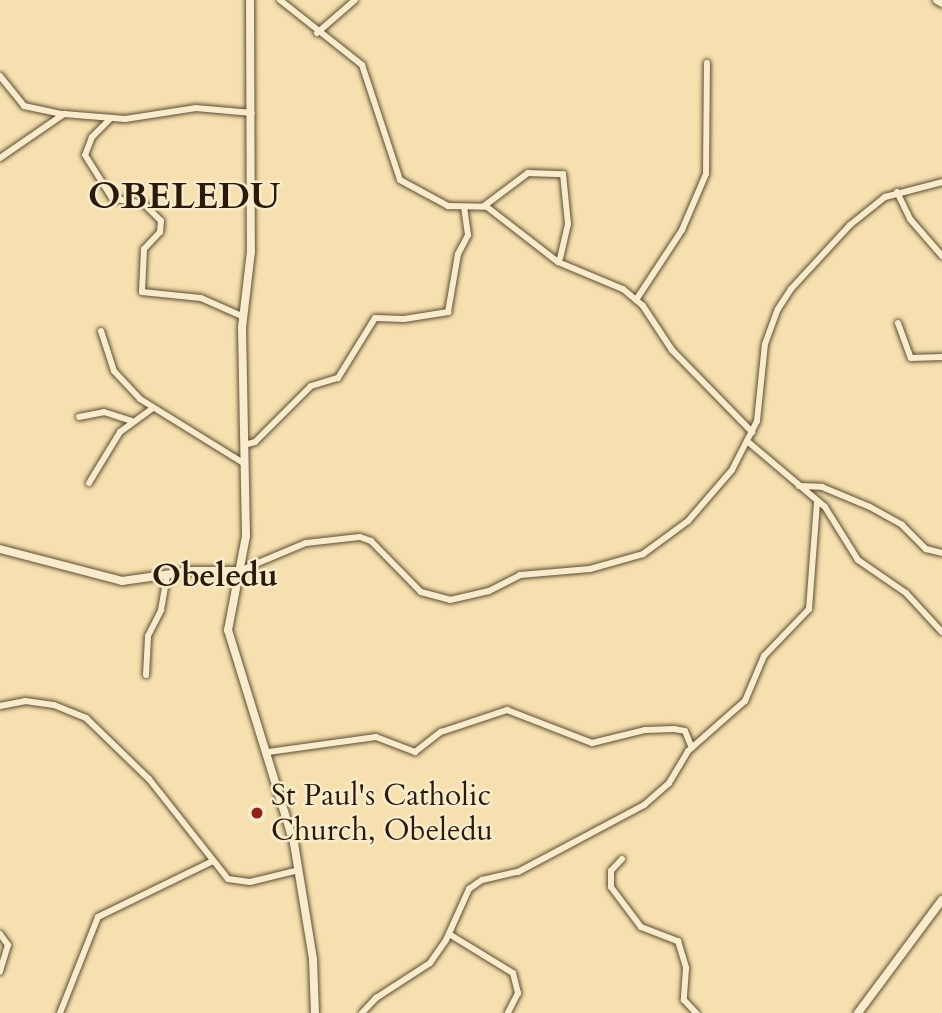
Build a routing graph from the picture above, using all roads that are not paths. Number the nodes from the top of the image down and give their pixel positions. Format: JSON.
{"nodes":[{"id":1,"x":250,"y":0,"type":"edge"},
{"id":2,"x":280,"y":0,"type":"edge"},
{"id":3,"x":355,"y":0,"type":"edge"},
{"id":4,"x":937,"y":0,"type":"edge"},
{"id":5,"x":942,"y":3,"type":"edge"},
{"id":6,"x":317,"y":33,"type":"junction"},
{"id":7,"x":707,"y":63,"type":"dead end"},
{"id":8,"x":0,"y":76,"type":"edge"},
{"id":9,"x":252,"y":113,"type":"junction"},
{"id":10,"x":64,"y":114,"type":"junction"},
{"id":11,"x":111,"y":118,"type":"junction"},
{"id":12,"x":0,"y":158,"type":"edge"},
{"id":13,"x":942,"y":182,"type":"edge"},
{"id":14,"x":897,"y":192,"type":"junction"},
{"id":15,"x":484,"y":206,"type":"junction"},
{"id":16,"x":464,"y":208,"type":"junction"},
{"id":17,"x":942,"y":257,"type":"edge"},
{"id":18,"x":560,"y":258,"type":"dead end"},
{"id":19,"x":636,"y":300,"type":"junction"},
{"id":20,"x":244,"y":317,"type":"junction"},
{"id":21,"x":898,"y":323,"type":"dead end"},
{"id":22,"x":101,"y":331,"type":"dead end"},
{"id":23,"x":942,"y":357,"type":"edge"},
{"id":24,"x":153,"y":408,"type":"junction"},
{"id":25,"x":79,"y":417,"type":"dead end"},
{"id":26,"x":131,"y":421,"type":"junction"},
{"id":27,"x":752,"y":432,"type":"junction"},
{"id":28,"x":747,"y":441,"type":"junction"},
{"id":29,"x":244,"y":445,"type":"junction"},
{"id":30,"x":245,"y":464,"type":"junction"},
{"id":31,"x":89,"y":483,"type":"dead end"},
{"id":32,"x":799,"y":486,"type":"junction"},
{"id":33,"x":817,"y":503,"type":"junction"},
{"id":34,"x":0,"y":549,"type":"edge"},
{"id":35,"x":942,"y":553,"type":"edge"},
{"id":36,"x":239,"y":571,"type":"junction"},
{"id":37,"x":167,"y":577,"type":"junction"},
{"id":38,"x":942,"y":632,"type":"edge"},
{"id":39,"x":146,"y":675,"type":"dead end"},
{"id":40,"x":0,"y":706,"type":"edge"},
{"id":41,"x":692,"y":748,"type":"junction"},
{"id":42,"x":268,"y":752,"type":"junction"},
{"id":43,"x":622,"y":859,"type":"dead end"},
{"id":44,"x":211,"y":862,"type":"junction"},
{"id":45,"x":299,"y":870,"type":"junction"},
{"id":46,"x":942,"y":900,"type":"edge"},
{"id":47,"x":0,"y":934,"type":"edge"},
{"id":48,"x":449,"y":934,"type":"junction"},
{"id":49,"x":0,"y":972,"type":"edge"},
{"id":50,"x":60,"y":1013,"type":"edge"},
{"id":51,"x":315,"y":1013,"type":"edge"},
{"id":52,"x":362,"y":1013,"type":"edge"},
{"id":53,"x":508,"y":1013,"type":"edge"},
{"id":54,"x":696,"y":1013,"type":"edge"},
{"id":55,"x":858,"y":1013,"type":"edge"}],
"edges":[{"from":1,"to":9,"type":"main road"},
{"from":2,"to":6,"type":"street"},
{"from":3,"to":6,"type":"street"},
{"from":4,"to":5,"type":"main road"},
{"from":6,"to":16,"type":"street"},
{"from":7,"to":19,"type":"street"},
{"from":8,"to":10,"type":"street"},
{"from":9,"to":11,"type":"street"},
{"from":9,"to":20,"type":"main road"},
{"from":10,"to":11,"type":"street"},
{"from":10,"to":12,"type":"street"},
{"from":11,"to":20,"type":"street"},
{"from":13,"to":14,"type":"street"},
{"from":14,"to":17,"type":"street"},
{"from":14,"to":27,"type":"street"},
{"from":15,"to":16,"type":"street"},
{"from":15,"to":18,"type":"street"},
{"from":15,"to":19,"type":"street"},
{"from":16,"to":29,"type":"street"},
{"from":19,"to":27,"type":"street"},
{"from":20,"to":29,"type":"main road"},
{"from":21,"to":23,"type":"street"},
{"from":22,"to":24,"type":"street"},
{"from":24,"to":26,"type":"street"},
{"from":24,"to":30,"type":"street"},
{"from":25,"to":26,"type":"street"},
{"from":26,"to":31,"type":"street"},
{"from":27,"to":28,"type":"street"},
{"from":28,"to":32,"type":"street"},
{"from":28,"to":36,"type":"street"},
{"from":29,"to":30,"type":"main road"},
{"from":30,"to":36,"type":"main road"},
{"from":32,"to":33,"type":"street"},
{"from":32,"to":35,"type":"street"},
{"from":33,"to":38,"type":"street"},
{"from":33,"to":41,"type":"street"},
{"from":34,"to":37,"type":"main road"},
{"from":36,"to":37,"type":"main road"},
{"from":36,"to":42,"type":"main road"},
{"from":37,"to":39,"type":"street"},
{"from":40,"to":44,"type":"street"},
{"from":41,"to":42,"type":"street"},
{"from":41,"to":48,"type":"street"},
{"from":42,"to":45,"type":"main road"},
{"from":43,"to":54,"type":"street"},
{"from":44,"to":45,"type":"street"},
{"from":44,"to":50,"type":"street"},
{"from":45,"to":51,"type":"main road"},
{"from":46,"to":55,"type":"main road"},
{"from":47,"to":49,"type":"street"},
{"from":48,"to":52,"type":"street"},
{"from":48,"to":53,"type":"street"}]}
